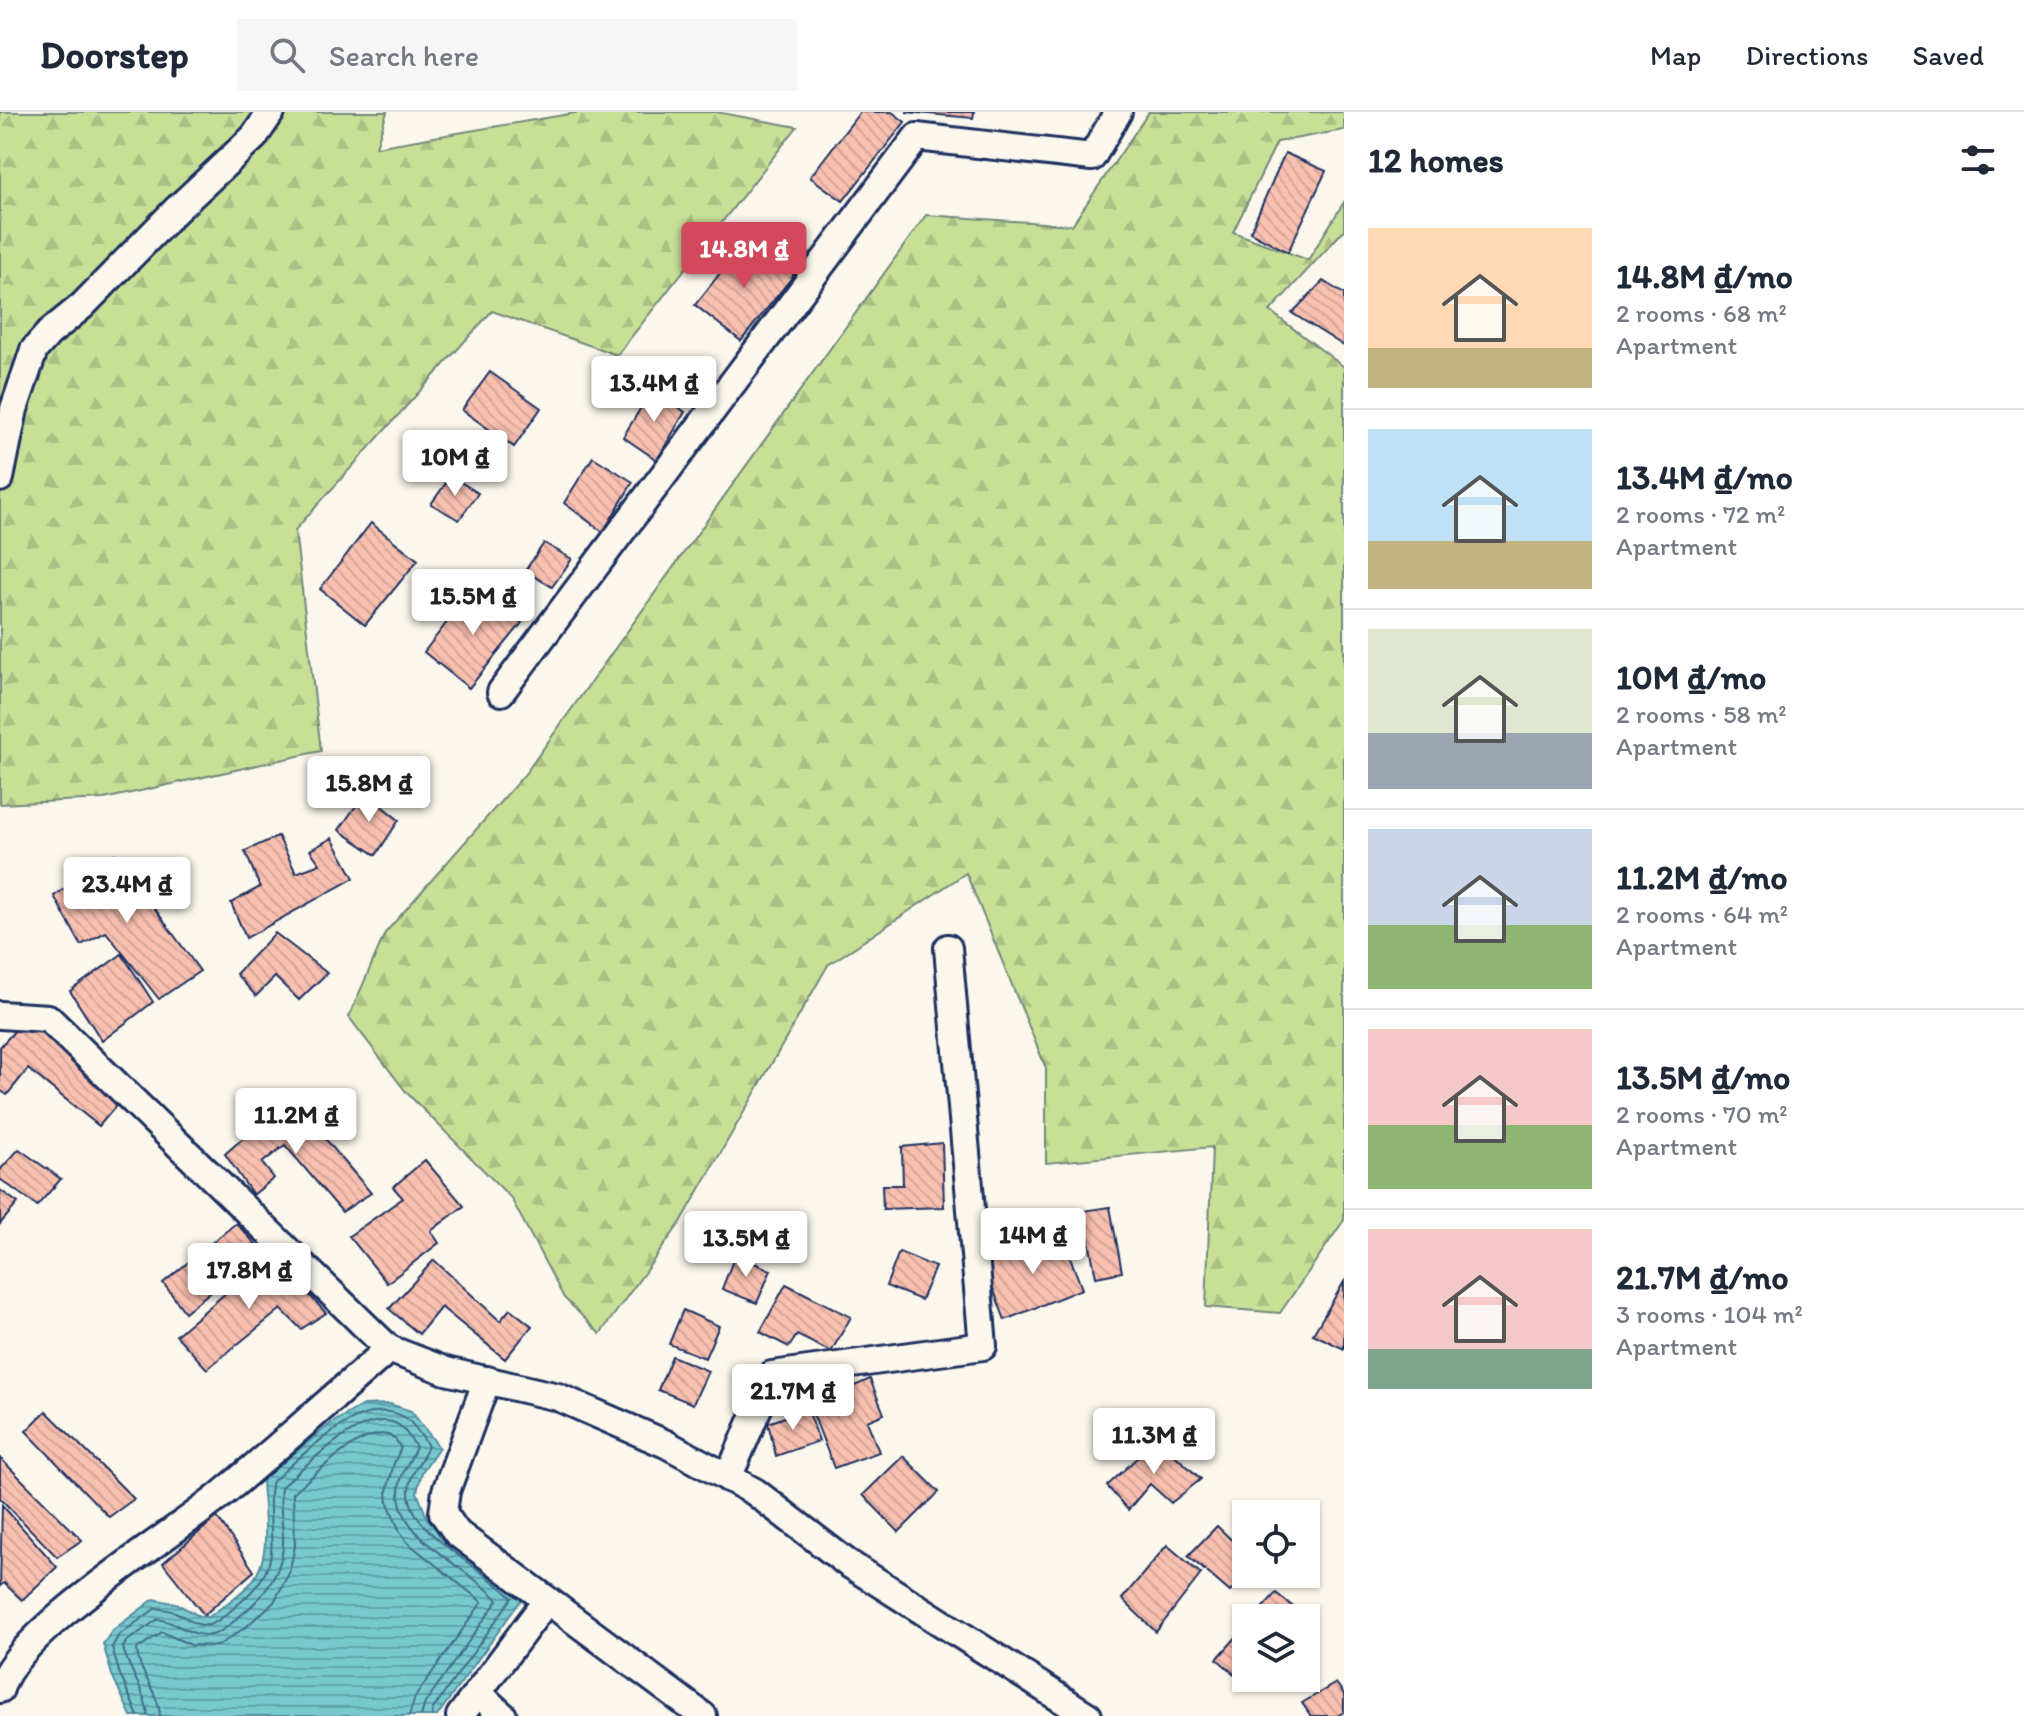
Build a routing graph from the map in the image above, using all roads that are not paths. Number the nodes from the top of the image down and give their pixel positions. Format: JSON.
{"nodes":[{"id":1,"x":271,"y":112,"type":"edge"},
{"id":2,"x":1118,"y":112,"type":"edge"},
{"id":3,"x":0,"y":478,"type":"edge"},
{"id":4,"x":501,"y":692,"type":"dead end"},
{"id":5,"x":948,"y":948,"type":"dead end"},
{"id":6,"x":0,"y":1015,"type":"edge"},
{"id":7,"x":389,"y":1349,"type":"junction"},
{"id":8,"x":487,"y":1380,"type":"junction"},
{"id":9,"x":728,"y":1478,"type":"junction"},
{"id":10,"x":547,"y":1600,"type":"junction"},
{"id":11,"x":0,"y":1689,"type":"edge"},
{"id":12,"x":478,"y":1693,"type":"junction"},
{"id":13,"x":460,"y":1716,"type":"edge"},
{"id":14,"x":503,"y":1716,"type":"edge"},
{"id":15,"x":703,"y":1716,"type":"edge"},
{"id":16,"x":1088,"y":1716,"type":"edge"}],
"edges":[{"from":1,"to":3,"type":"street"},
{"from":2,"to":4,"type":"street"},
{"from":5,"to":9,"type":"street"},
{"from":6,"to":7,"type":"street"},
{"from":7,"to":8,"type":"street"},
{"from":7,"to":11,"type":"street"},
{"from":8,"to":9,"type":"street"},
{"from":8,"to":10,"type":"street"},
{"from":9,"to":16,"type":"street"},
{"from":10,"to":12,"type":"street"},
{"from":10,"to":15,"type":"street"},
{"from":12,"to":13,"type":"street"},
{"from":12,"to":14,"type":"street"}]}
